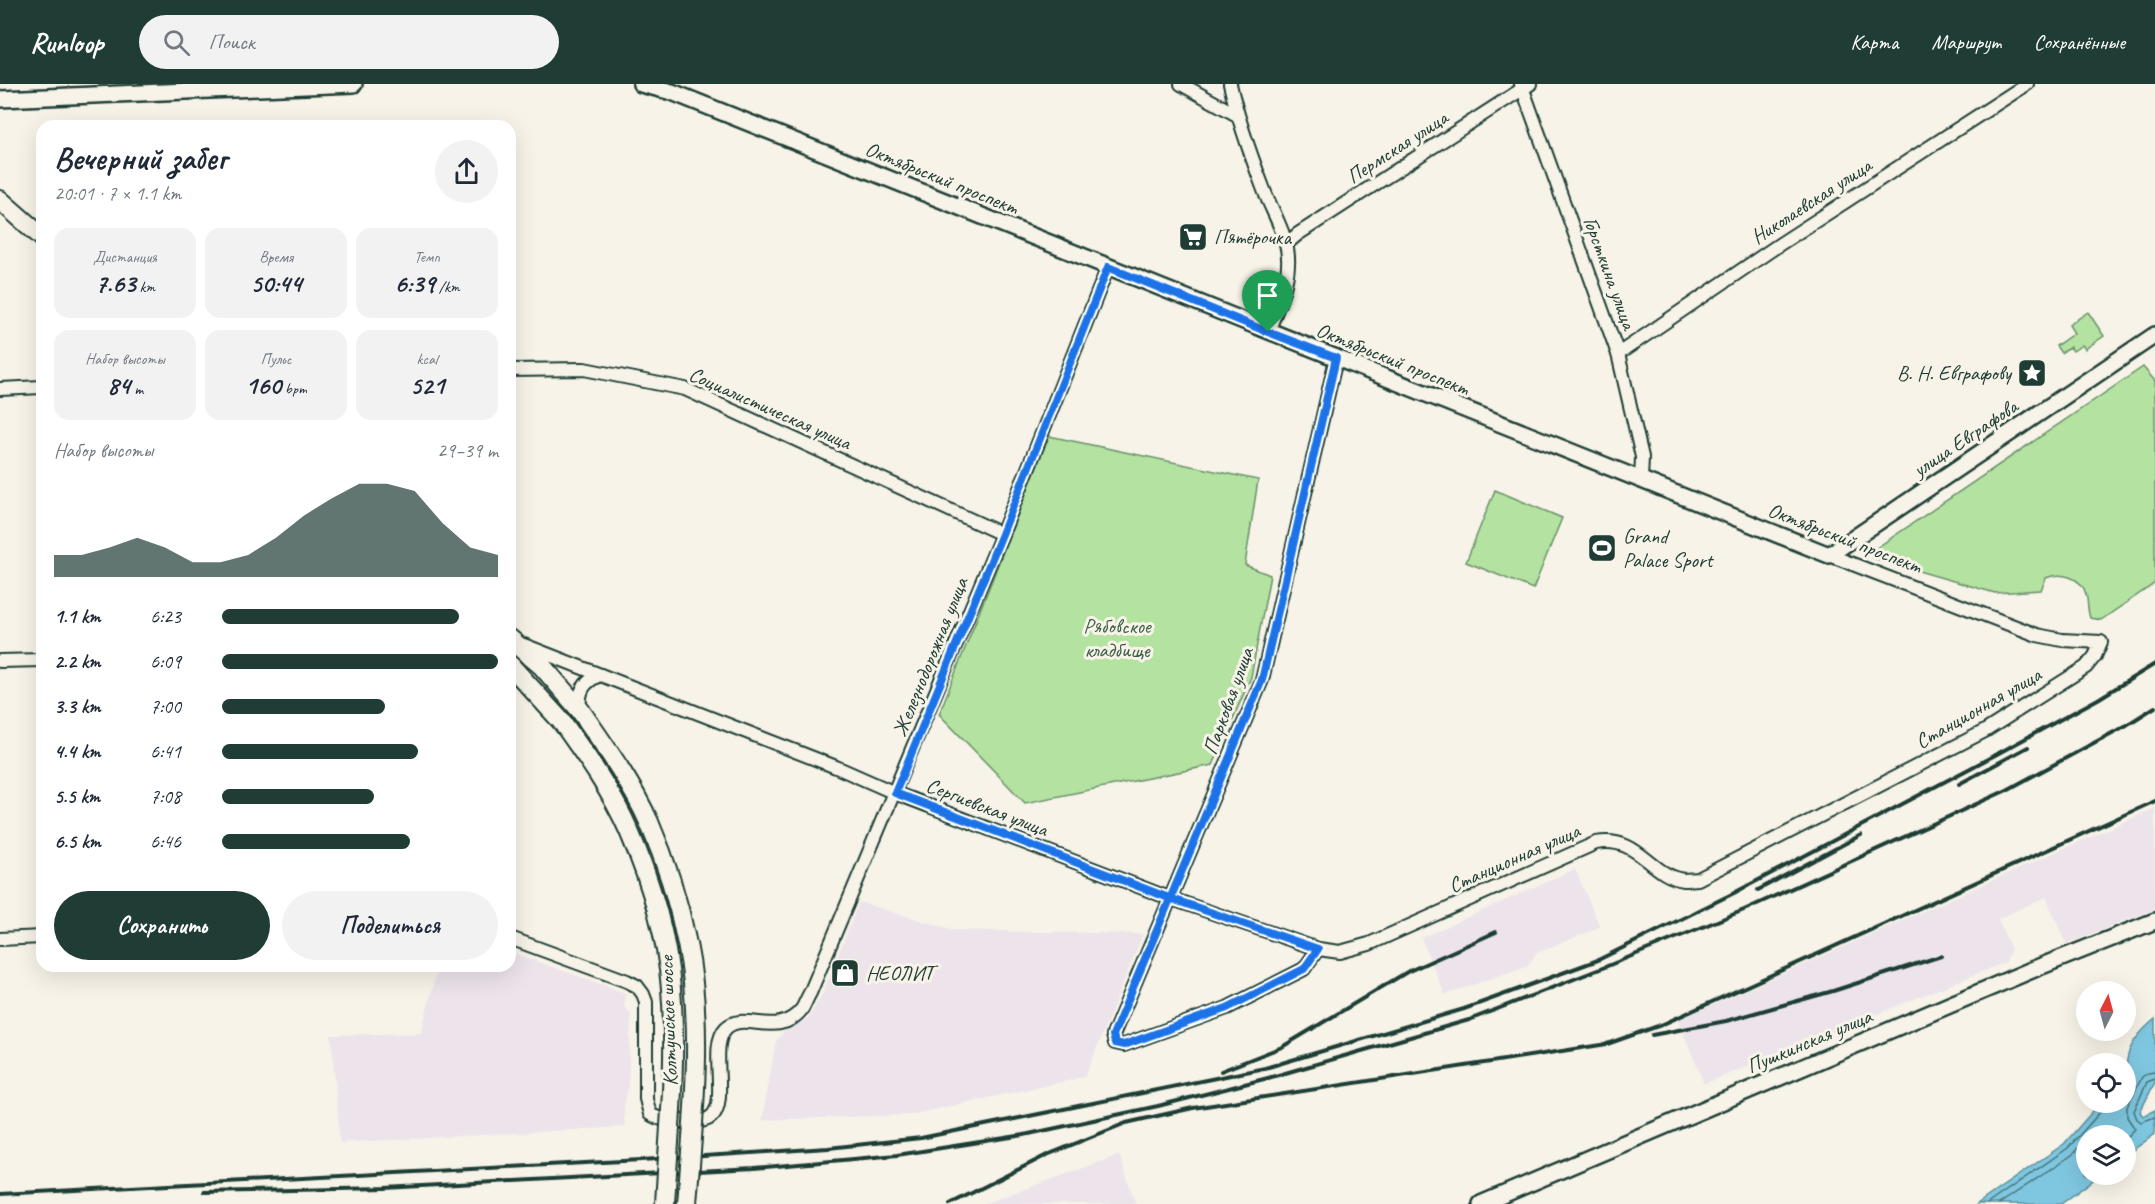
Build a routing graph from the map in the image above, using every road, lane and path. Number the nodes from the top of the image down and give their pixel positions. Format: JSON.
{"nodes":[{"id":1,"x":354,"y":84,"type":"edge"},
{"id":2,"x":641,"y":84,"type":"edge"},
{"id":3,"x":1181,"y":84,"type":"edge"},
{"id":4,"x":1230,"y":84,"type":"edge"},
{"id":5,"x":2027,"y":84,"type":"edge"},
{"id":6,"x":1524,"y":86,"type":"edge"},
{"id":7,"x":0,"y":99,"type":"edge"},
{"id":8,"x":1237,"y":116,"type":"junction"},
{"id":9,"x":0,"y":200,"type":"edge"},
{"id":10,"x":36,"y":232,"type":"edge"},
{"id":11,"x":1286,"y":244,"type":"junction"},
{"id":12,"x":1108,"y":267,"type":"junction"},
{"id":13,"x":1268,"y":332,"type":"junction"},
{"id":14,"x":2155,"y":335,"type":"edge"},
{"id":15,"x":1618,"y":354,"type":"junction"},
{"id":16,"x":1336,"y":358,"type":"junction"},
{"id":17,"x":516,"y":370,"type":"edge"},
{"id":18,"x":36,"y":387,"type":"edge"},
{"id":19,"x":0,"y":389,"type":"edge"},
{"id":20,"x":1641,"y":480,"type":"junction"},
{"id":21,"x":1002,"y":534,"type":"junction"},
{"id":22,"x":1829,"y":555,"type":"junction"},
{"id":23,"x":516,"y":641,"type":"edge"},
{"id":24,"x":2101,"y":642,"type":"joint"},
{"id":25,"x":516,"y":644,"type":"edge"},
{"id":26,"x":36,"y":660,"type":"edge"},
{"id":27,"x":0,"y":662,"type":"edge"},
{"id":28,"x":516,"y":672,"type":"edge"},
{"id":29,"x":600,"y":675,"type":"junction"},
{"id":30,"x":580,"y":710,"type":"junction"},
{"id":31,"x":895,"y":793,"type":"junction"},
{"id":32,"x":1169,"y":898,"type":"junction"},
{"id":33,"x":2155,"y":921,"type":"edge"},
{"id":34,"x":36,"y":937,"type":"edge"},
{"id":35,"x":0,"y":939,"type":"edge"},
{"id":36,"x":516,"y":940,"type":"edge"},
{"id":37,"x":1318,"y":949,"type":"junction"},
{"id":38,"x":665,"y":1204,"type":"edge"},
{"id":39,"x":687,"y":1204,"type":"edge"},
{"id":40,"x":1481,"y":1204,"type":"edge"}],
"edges":[{"from":1,"to":7,"type":"street"},
{"from":2,"to":12,"type":"street","name":"Октябрьский проспект"},
{"from":3,"to":8,"type":"street"},
{"from":4,"to":8,"type":"street"},
{"from":5,"to":15,"type":"street","name":"Николаевская улица"},
{"from":6,"to":11,"type":"street","name":"Пермская улица"},
{"from":6,"to":15,"type":"street","name":"Горсткина улица"},
{"from":8,"to":11,"type":"street"},
{"from":9,"to":10,"type":"main road"},
{"from":11,"to":13,"type":"street"},
{"from":12,"to":13,"type":"street","name":"Октябрьский проспект"},
{"from":12,"to":21,"type":"street","name":"Железнодорожная улица"},
{"from":13,"to":16,"type":"street","name":"Октябрьский проспект"},
{"from":14,"to":22,"type":"street","name":"улица Евграфова"},
{"from":15,"to":20,"type":"street","name":"Горсткина улица"},
{"from":16,"to":20,"type":"street","name":"Октябрьский проспект"},
{"from":16,"to":32,"type":"street","name":"Парковая улица"},
{"from":17,"to":21,"type":"street","name":"Социалистическая улица"},
{"from":18,"to":19,"type":"street"},
{"from":20,"to":22,"type":"street","name":"Октябрьский проспект"},
{"from":21,"to":31,"type":"street","name":"Железнодорожная улица"},
{"from":22,"to":24,"type":"street","name":"Октябрьский проспект"},
{"from":23,"to":29,"type":"street","name":"Сергиевская улица"},
{"from":24,"to":37,"type":"street","name":"Станционная улица"},
{"from":25,"to":30,"type":"main road","name":"Колтушское шоссе"},
{"from":26,"to":27,"type":"street"},
{"from":28,"to":38,"type":"main road","name":"Колтушское шоссе","bridge":true},
{"from":29,"to":30,"type":"street"},
{"from":29,"to":31,"type":"street","name":"Сергиевская улица"},
{"from":30,"to":39,"type":"main road","name":"Колтушское шоссе","bridge":true},
{"from":31,"to":32,"type":"street","name":"Сергиевская улица"},
{"from":31,"to":36,"type":"street","name":"Железнодорожная улица"},
{"from":32,"to":37,"type":"street","name":"Сергиевская улица"},
{"from":32,"to":37,"type":"street","name":"Парковая улица"},
{"from":33,"to":40,"type":"street","name":"Пушкинская улица"},
{"from":34,"to":35,"type":"street"}]}
